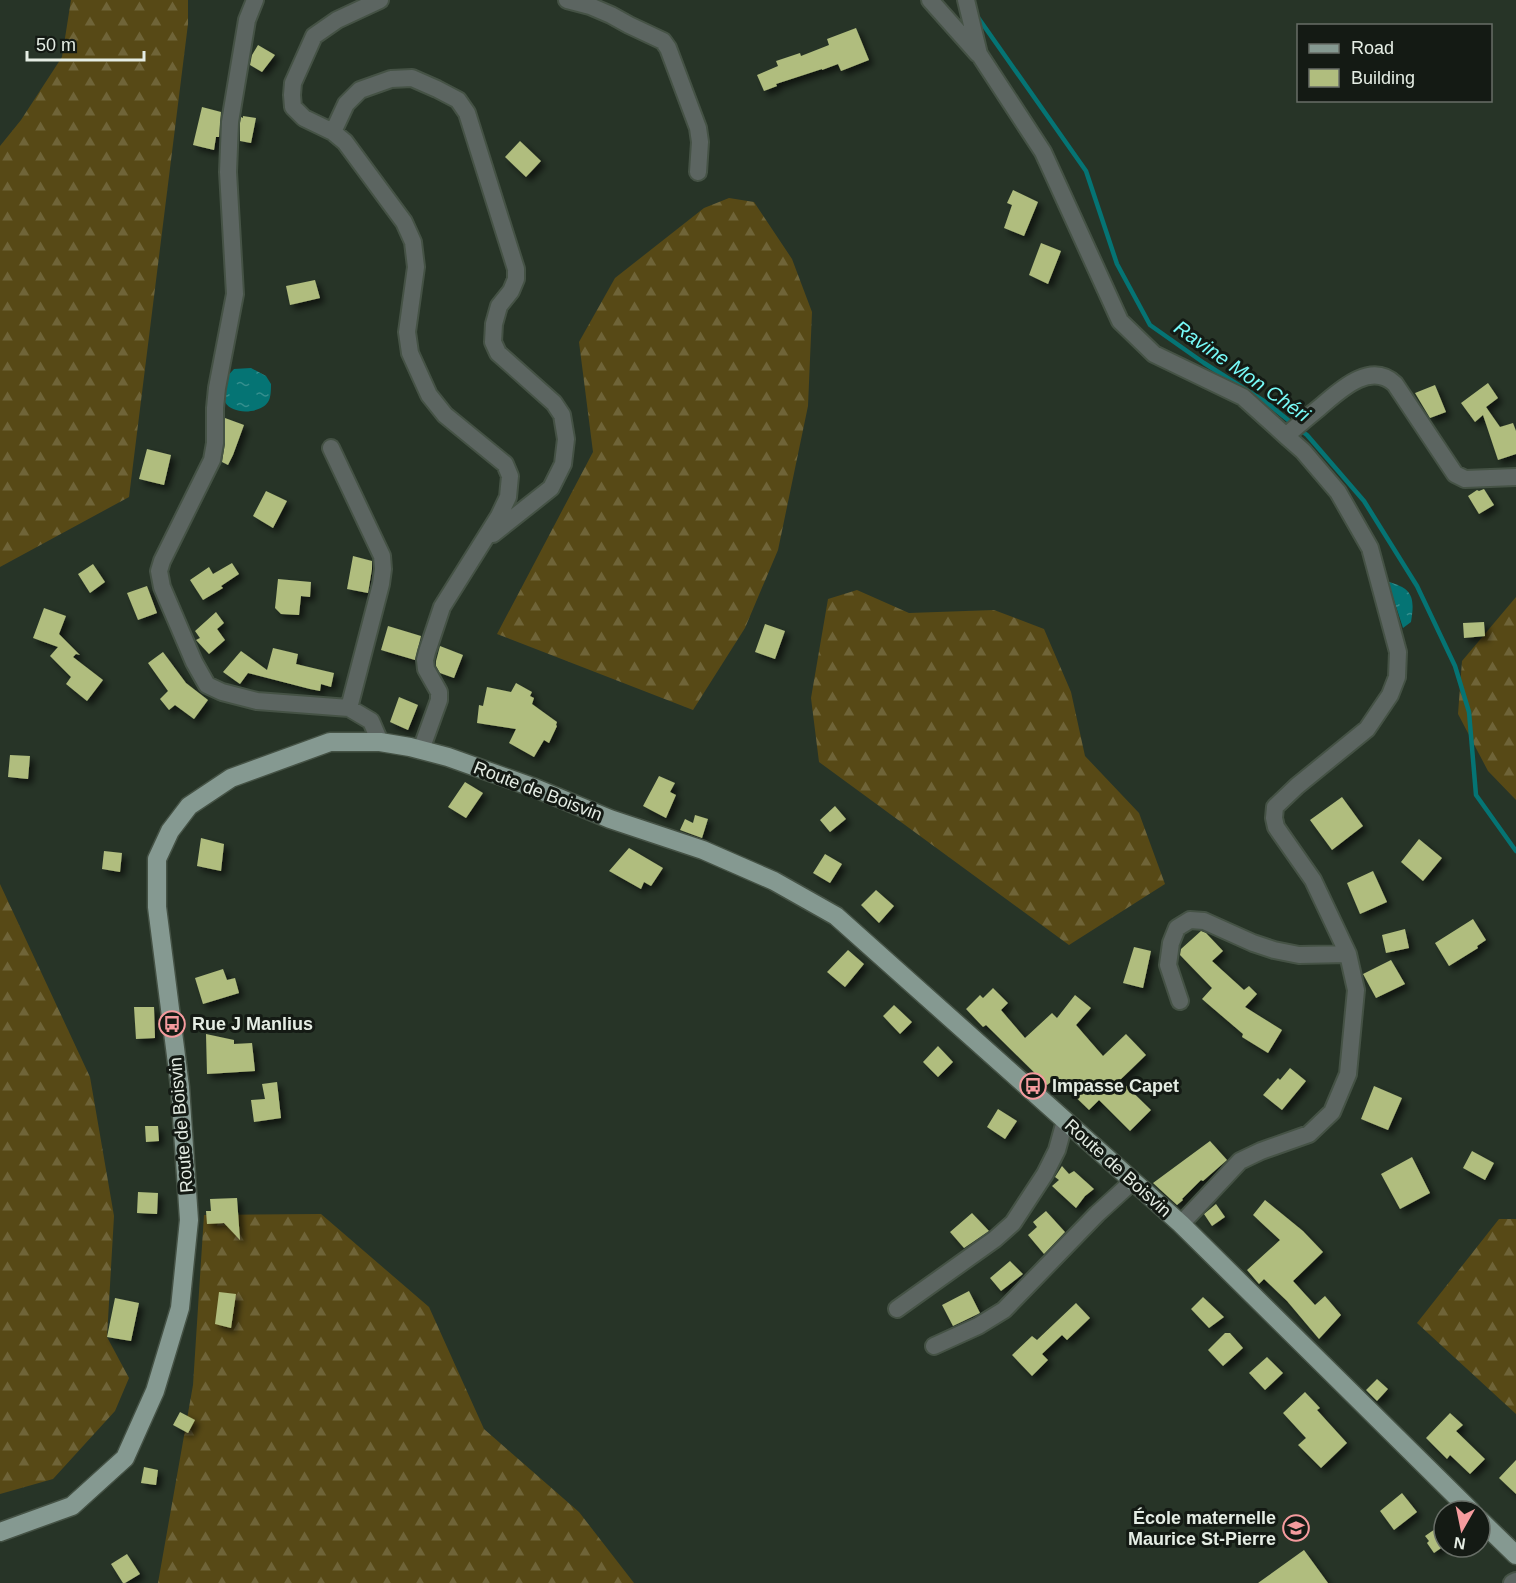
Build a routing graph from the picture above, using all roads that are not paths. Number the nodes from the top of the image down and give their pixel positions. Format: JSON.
{"nodes":[{"id":1,"x":255,"y":0,"type":"edge"},
{"id":2,"x":380,"y":0,"type":"edge"},
{"id":3,"x":567,"y":0,"type":"edge"},
{"id":4,"x":930,"y":0,"type":"edge"},
{"id":5,"x":966,"y":0,"type":"edge"},
{"id":6,"x":979,"y":54,"type":"junction"},
{"id":7,"x":333,"y":132,"type":"junction"},
{"id":8,"x":698,"y":172,"type":"dead end"},
{"id":9,"x":1286,"y":436,"type":"junction"},
{"id":10,"x":331,"y":448,"type":"dead end"},
{"id":11,"x":1516,"y":477,"type":"edge"},
{"id":12,"x":483,"y":542,"type":"junction"},
{"id":13,"x":349,"y":708,"type":"junction"},
{"id":14,"x":380,"y":742,"type":"junction"},
{"id":15,"x":421,"y":750,"type":"junction"},
{"id":16,"x":1348,"y":954,"type":"junction"},
{"id":17,"x":1180,"y":1001,"type":"dead end"},
{"id":18,"x":1065,"y":1121,"type":"junction"},
{"id":19,"x":1133,"y":1181,"type":"junction"},
{"id":20,"x":1181,"y":1224,"type":"junction"},
{"id":21,"x":897,"y":1309,"type":"dead end"},
{"id":22,"x":934,"y":1346,"type":"dead end"},
{"id":23,"x":1459,"y":1499,"type":"edge"},
{"id":24,"x":0,"y":1532,"type":"edge"},
{"id":25,"x":1492,"y":1532,"type":"edge"},
{"id":26,"x":1516,"y":1555,"type":"edge"}],
"edges":[{"from":1,"to":13,"type":"street"},
{"from":2,"to":7,"type":"street"},
{"from":3,"to":8,"type":"street"},
{"from":4,"to":6,"type":"street"},
{"from":5,"to":6,"type":"street"},
{"from":6,"to":9,"type":"street"},
{"from":7,"to":12,"type":"street"},
{"from":7,"to":12,"type":"street"},
{"from":9,"to":11,"type":"street"},
{"from":9,"to":16,"type":"street"},
{"from":10,"to":13,"type":"street"},
{"from":12,"to":15,"type":"street"},
{"from":13,"to":14,"type":"street"},
{"from":14,"to":15,"type":"main road","name":"Route de Boisvin"},
{"from":14,"to":24,"type":"main road","name":"Route de Boisvin"},
{"from":15,"to":18,"type":"main road","name":"Route de Boisvin"},
{"from":16,"to":17,"type":"street"},
{"from":16,"to":20,"type":"street"},
{"from":18,"to":19,"type":"main road","name":"Route de Boisvin"},
{"from":18,"to":21,"type":"street"},
{"from":19,"to":20,"type":"main road","name":"Route de Boisvin"},
{"from":19,"to":22,"type":"street"},
{"from":20,"to":23,"type":"main road","name":"Route de Boisvin"},
{"from":25,"to":26,"type":"main road"}]}
